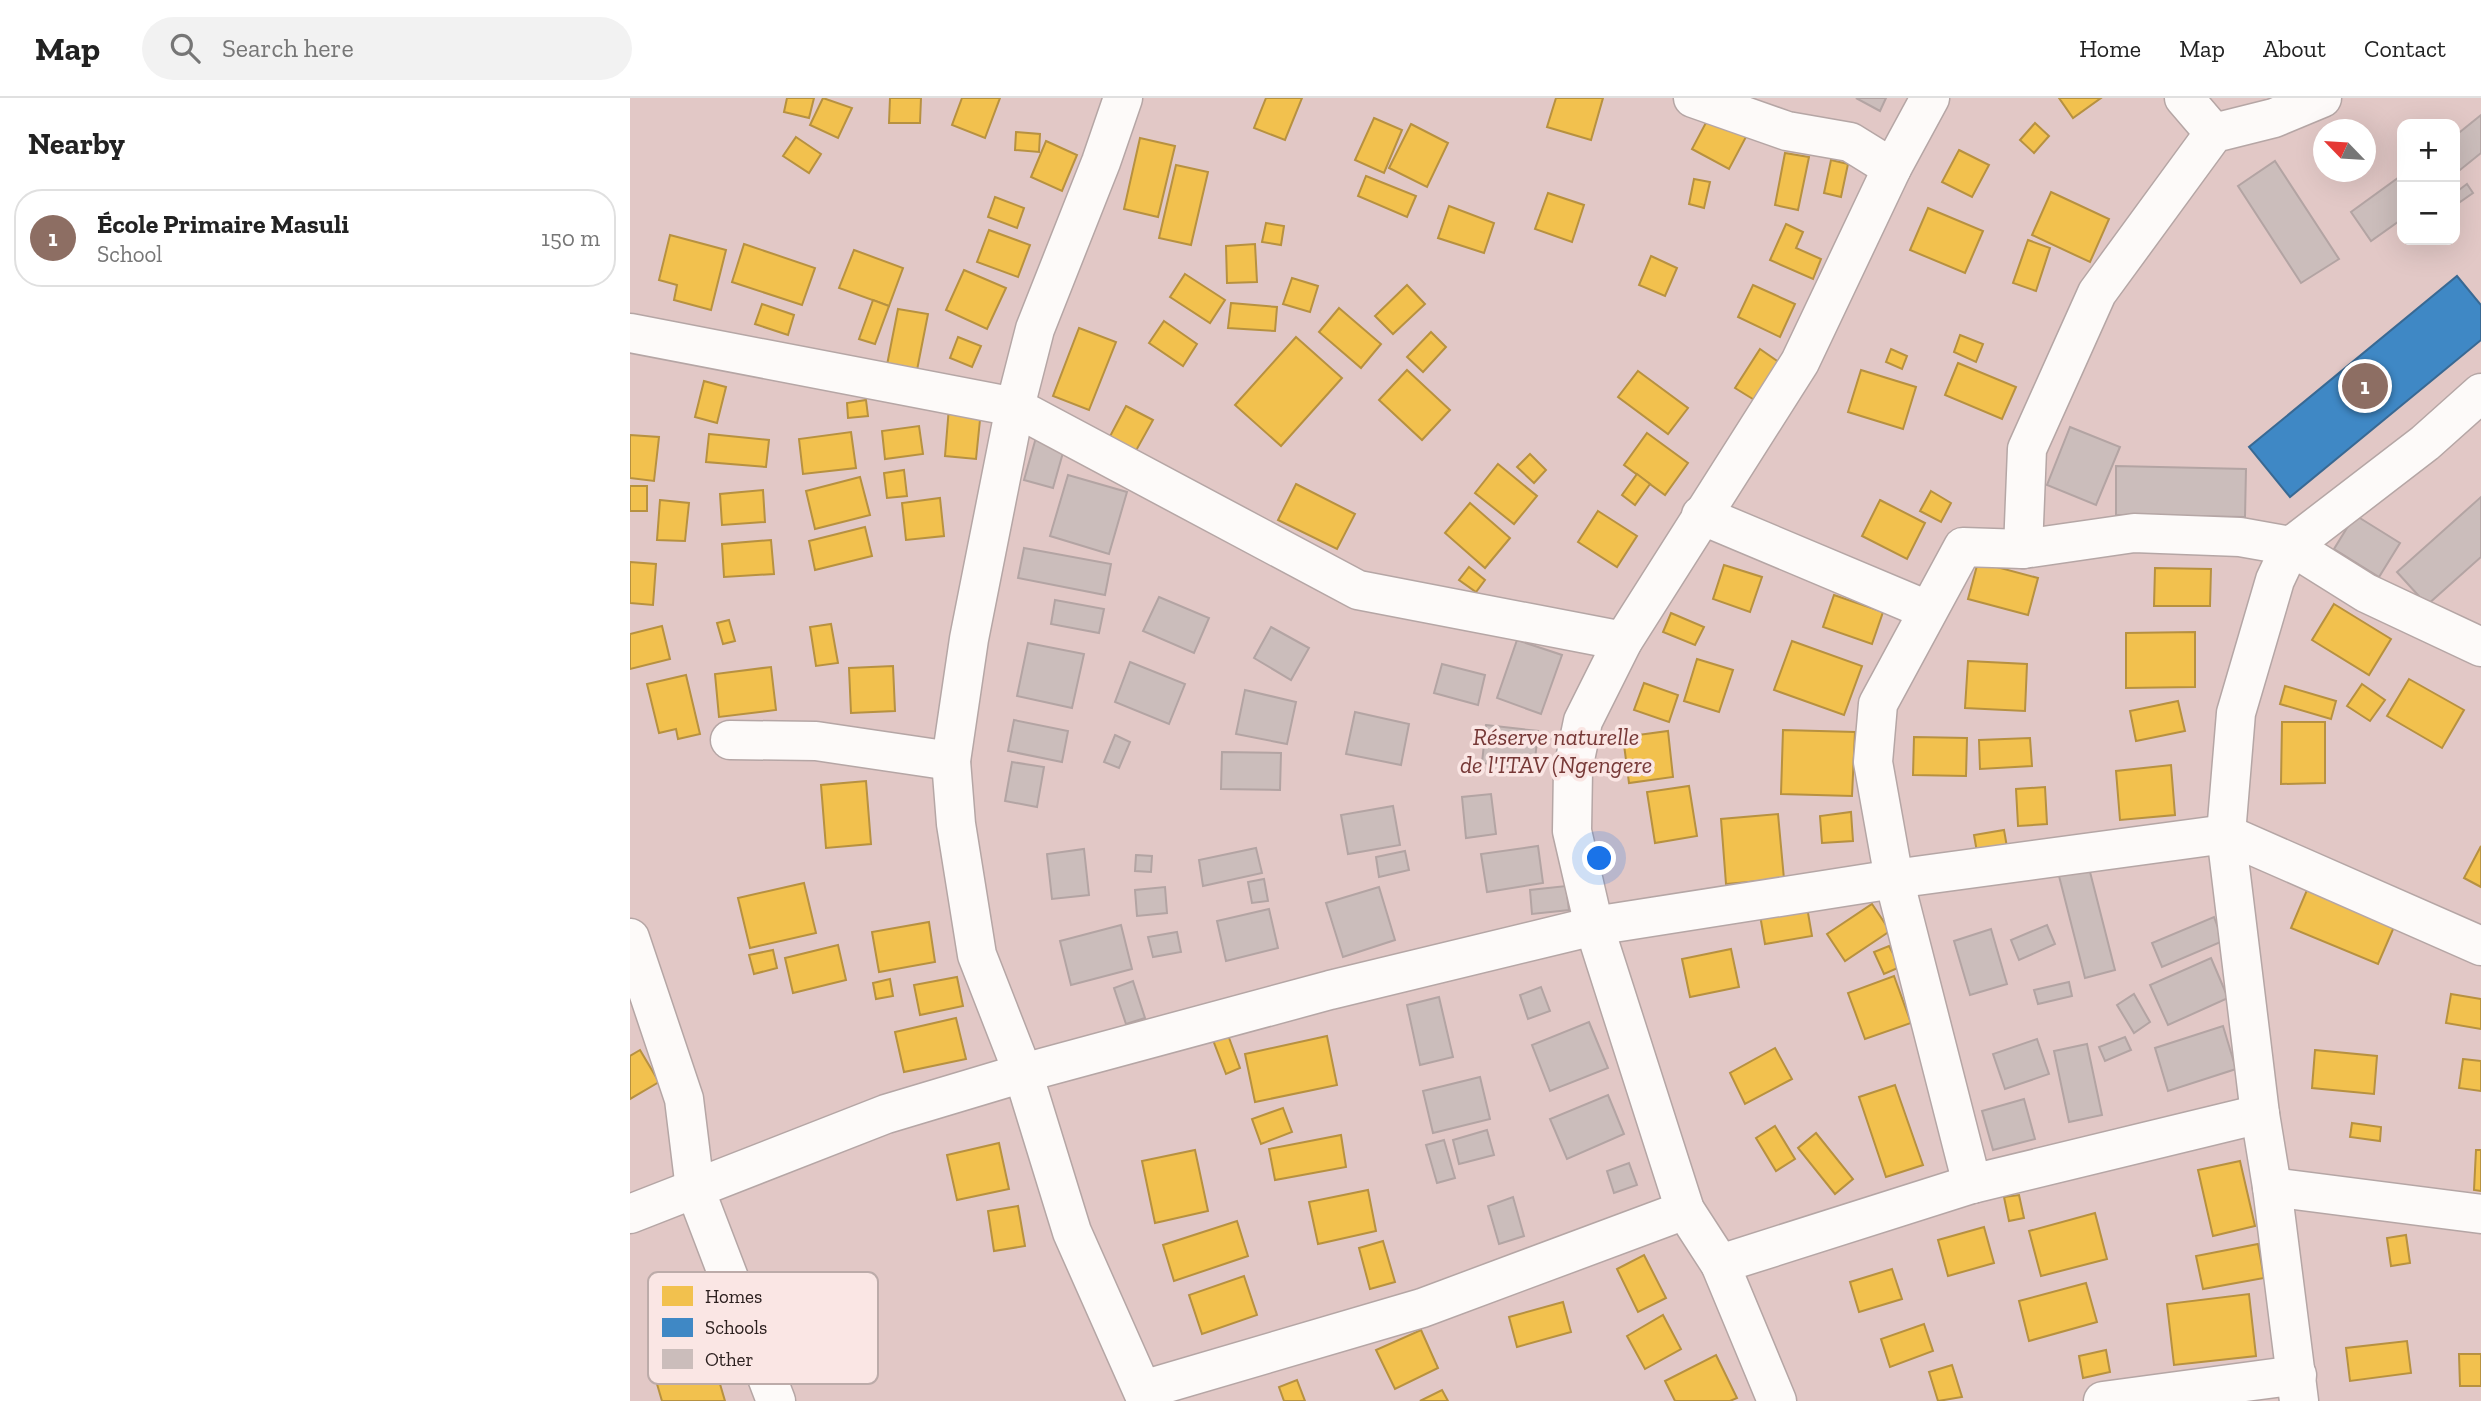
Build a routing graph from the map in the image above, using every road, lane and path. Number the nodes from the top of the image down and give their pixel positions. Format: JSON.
{"nodes":[{"id":1,"x":1123,"y":98,"type":"edge"},
{"id":2,"x":1693,"y":98,"type":"edge"},
{"id":3,"x":1930,"y":98,"type":"edge"},
{"id":4,"x":2184,"y":98,"type":"edge"},
{"id":5,"x":2322,"y":98,"type":"edge"},
{"id":6,"x":2214,"y":133,"type":"junction"},
{"id":7,"x":1892,"y":168,"type":"junction"},
{"id":8,"x":630,"y":333,"type":"edge"},
{"id":9,"x":2481,"y":393,"type":"edge"},
{"id":10,"x":1015,"y":407,"type":"junction"},
{"id":11,"x":1700,"y":515,"type":"junction"},
{"id":12,"x":2291,"y":546,"type":"junction"},
{"id":13,"x":2023,"y":549,"type":"junction"},
{"id":14,"x":1927,"y":610,"type":"junction"},
{"id":15,"x":1623,"y":641,"type":"junction"},
{"id":16,"x":2481,"y":647,"type":"edge"},
{"id":17,"x":730,"y":740,"type":"dead end"},
{"id":18,"x":951,"y":761,"type":"junction"},
{"id":19,"x":2226,"y":834,"type":"junction"},
{"id":20,"x":1894,"y":879,"type":"junction"},
{"id":21,"x":1594,"y":926,"type":"junction"},
{"id":22,"x":630,"y":938,"type":"edge"},
{"id":23,"x":2481,"y":946,"type":"edge"},
{"id":24,"x":1023,"y":1073,"type":"junction"},
{"id":25,"x":2260,"y":1114,"type":"junction"},
{"id":26,"x":1972,"y":1184,"type":"junction"},
{"id":27,"x":2272,"y":1187,"type":"junction"},
{"id":28,"x":695,"y":1189,"type":"junction"},
{"id":29,"x":1685,"y":1210,"type":"junction"},
{"id":30,"x":630,"y":1214,"type":"edge"},
{"id":31,"x":2481,"y":1214,"type":"edge"},
{"id":32,"x":1720,"y":1264,"type":"junction"},
{"id":33,"x":727,"y":1272,"type":"edge"},
{"id":34,"x":770,"y":1384,"type":"edge"},
{"id":35,"x":2298,"y":1388,"type":"edge"},
{"id":36,"x":1145,"y":1396,"type":"edge"},
{"id":37,"x":776,"y":1401,"type":"edge"},
{"id":38,"x":1777,"y":1401,"type":"edge"},
{"id":39,"x":2103,"y":1401,"type":"edge"}],
"edges":[{"from":1,"to":10,"type":"street"},
{"from":2,"to":7,"type":"street"},
{"from":3,"to":7,"type":"street"},
{"from":4,"to":6,"type":"street"},
{"from":5,"to":6,"type":"street"},
{"from":6,"to":13,"type":"street"},
{"from":7,"to":11,"type":"street"},
{"from":8,"to":10,"type":"street"},
{"from":9,"to":12,"type":"street"},
{"from":10,"to":15,"type":"street"},
{"from":10,"to":18,"type":"street"},
{"from":11,"to":14,"type":"street"},
{"from":11,"to":15,"type":"street"},
{"from":12,"to":13,"type":"street"},
{"from":12,"to":16,"type":"street"},
{"from":12,"to":19,"type":"street"},
{"from":13,"to":14,"type":"street"},
{"from":14,"to":20,"type":"street"},
{"from":15,"to":21,"type":"street"},
{"from":17,"to":18,"type":"street"},
{"from":18,"to":24,"type":"street"},
{"from":19,"to":20,"type":"street"},
{"from":19,"to":23,"type":"street"},
{"from":19,"to":25,"type":"street"},
{"from":20,"to":21,"type":"street"},
{"from":20,"to":26,"type":"street"},
{"from":21,"to":24,"type":"street"},
{"from":21,"to":29,"type":"street"},
{"from":22,"to":28,"type":"street"},
{"from":24,"to":28,"type":"street"},
{"from":24,"to":36,"type":"street"},
{"from":25,"to":26,"type":"street"},
{"from":25,"to":27,"type":"street"},
{"from":26,"to":32,"type":"street"},
{"from":27,"to":31,"type":"street"},
{"from":27,"to":35,"type":"street"},
{"from":28,"to":30,"type":"street"},
{"from":28,"to":33,"type":"street"},
{"from":29,"to":32,"type":"street"},
{"from":29,"to":36,"type":"street"},
{"from":32,"to":38,"type":"street"},
{"from":34,"to":37,"type":"street"},
{"from":35,"to":39,"type":"street"}]}
